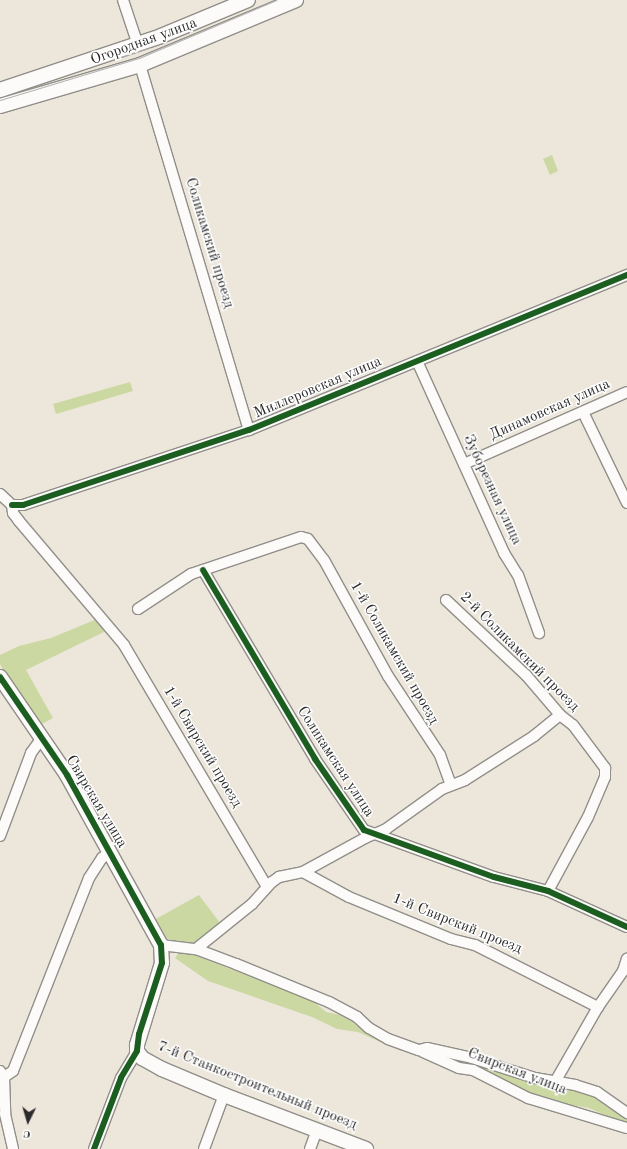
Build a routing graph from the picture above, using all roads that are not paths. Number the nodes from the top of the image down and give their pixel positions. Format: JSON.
{"nodes":[{"id":1,"x":123,"y":0,"type":"edge"},
{"id":2,"x":248,"y":0,"type":"edge"},
{"id":3,"x":296,"y":0,"type":"edge"},
{"id":4,"x":138,"y":45,"type":"junction"},
{"id":5,"x":140,"y":65,"type":"junction"},
{"id":6,"x":0,"y":90,"type":"edge"},
{"id":7,"x":0,"y":106,"type":"edge"},
{"id":8,"x":627,"y":275,"type":"edge"},
{"id":9,"x":417,"y":360,"type":"junction"},
{"id":10,"x":627,"y":392,"type":"edge"},
{"id":11,"x":583,"y":412,"type":"junction"},
{"id":12,"x":249,"y":430,"type":"junction"},
{"id":13,"x":464,"y":464,"type":"junction"},
{"id":14,"x":0,"y":494,"type":"edge"},
{"id":15,"x":627,"y":503,"type":"edge"},
{"id":16,"x":12,"y":505,"type":"junction"},
{"id":17,"x":203,"y":570,"type":"junction"},
{"id":18,"x":446,"y":600,"type":"dead end"},
{"id":19,"x":138,"y":608,"type":"dead end"},
{"id":20,"x":539,"y":633,"type":"dead end"},
{"id":21,"x":0,"y":677,"type":"edge"},
{"id":22,"x":560,"y":715,"type":"junction"},
{"id":23,"x":41,"y":739,"type":"junction"},
{"id":24,"x":451,"y":785,"type":"junction"},
{"id":25,"x":375,"y":833,"type":"junction"},
{"id":26,"x":0,"y":836,"type":"edge"},
{"id":27,"x":110,"y":852,"type":"junction"},
{"id":28,"x":303,"y":872,"type":"junction"},
{"id":29,"x":266,"y":885,"type":"junction"},
{"id":30,"x":548,"y":891,"type":"junction"},
{"id":31,"x":627,"y":927,"type":"edge"},
{"id":32,"x":161,"y":945,"type":"junction"},
{"id":33,"x":196,"y":949,"type":"junction"},
{"id":34,"x":627,"y":959,"type":"edge"},
{"id":35,"x":625,"y":972,"type":"edge"},
{"id":36,"x":598,"y":1007,"type":"junction"},
{"id":37,"x":419,"y":1050,"type":"junction"},
{"id":38,"x":137,"y":1051,"type":"junction"},
{"id":39,"x":2,"y":1074,"type":"edge"},
{"id":40,"x":555,"y":1082,"type":"junction"},
{"id":41,"x":224,"y":1095,"type":"junction"},
{"id":42,"x":627,"y":1113,"type":"edge"},
{"id":43,"x":627,"y":1128,"type":"edge"},
{"id":44,"x":318,"y":1130,"type":"junction"},
{"id":45,"x":14,"y":1149,"type":"edge"},
{"id":46,"x":94,"y":1149,"type":"edge"},
{"id":47,"x":204,"y":1149,"type":"edge"},
{"id":48,"x":310,"y":1149,"type":"edge"},
{"id":49,"x":366,"y":1149,"type":"edge"}],
"edges":[{"from":1,"to":4,"type":"street"},
{"from":2,"to":4,"type":"street","name":"Огородная улица"},
{"from":3,"to":5,"type":"street","name":"Огородная улица"},
{"from":4,"to":6,"type":"street","name":"Огородная улица"},
{"from":5,"to":7,"type":"street","name":"Огородная улица"},
{"from":5,"to":12,"type":"street","name":"Соликамский проезд"},
{"from":8,"to":9,"type":"street","name":"Миллеровская улица"},
{"from":9,"to":12,"type":"street","name":"Миллеровская улица"},
{"from":9,"to":13,"type":"street","name":"Зуборезная улица"},
{"from":10,"to":11,"type":"street","name":"Динамовская улица"},
{"from":11,"to":13,"type":"street","name":"Динамовская улица"},
{"from":11,"to":15,"type":"street"},
{"from":12,"to":16,"type":"street","name":"Миллеровская улица"},
{"from":13,"to":20,"type":"street","name":"Зуборезная улица"},
{"from":14,"to":16,"type":"street"},
{"from":16,"to":29,"type":"street","name":"1-й Свирский проезд"},
{"from":17,"to":19,"type":"street"},
{"from":17,"to":24,"type":"street","name":"1-й Соликамский проезд"},
{"from":17,"to":25,"type":"street","name":"Соликамская улица"},
{"from":18,"to":22,"type":"street","name":"2-й Соликамский проезд"},
{"from":21,"to":23,"type":"street","name":"Свирская улица"},
{"from":22,"to":24,"type":"street"},
{"from":22,"to":30,"type":"street","name":"2-й Соликамский проезд"},
{"from":23,"to":26,"type":"street"},
{"from":23,"to":27,"type":"street","name":"Свирская улица"},
{"from":24,"to":25,"type":"street"},
{"from":25,"to":28,"type":"street"},
{"from":25,"to":30,"type":"street","name":"Соликамская улица"},
{"from":27,"to":32,"type":"street","name":"Свирская улица"},
{"from":27,"to":39,"type":"street"},
{"from":28,"to":29,"type":"street"},
{"from":28,"to":36,"type":"street","name":"1-й Свирский проезд"},
{"from":29,"to":33,"type":"street"},
{"from":30,"to":31,"type":"street","name":"Соликамская улица"},
{"from":32,"to":33,"type":"street","name":"Свирская улица"},
{"from":32,"to":38,"type":"street"},
{"from":33,"to":37,"type":"street","name":"Свирская улица"},
{"from":34,"to":35,"type":"street"},
{"from":35,"to":36,"type":"street"},
{"from":36,"to":40,"type":"street"},
{"from":37,"to":40,"type":"street","name":"Свирская улица"},
{"from":37,"to":43,"type":"street","name":"Свирская улица"},
{"from":38,"to":41,"type":"street","name":"7-й Станкостроительный проезд"},
{"from":38,"to":46,"type":"street"},
{"from":39,"to":45,"type":"street"},
{"from":40,"to":42,"type":"street","name":"Свирская улица"},
{"from":41,"to":44,"type":"street","name":"7-й Станкостроительный проезд"},
{"from":41,"to":47,"type":"street"},
{"from":44,"to":48,"type":"street"},
{"from":44,"to":49,"type":"street","name":"7-й Станкостроительный проезд"}]}
